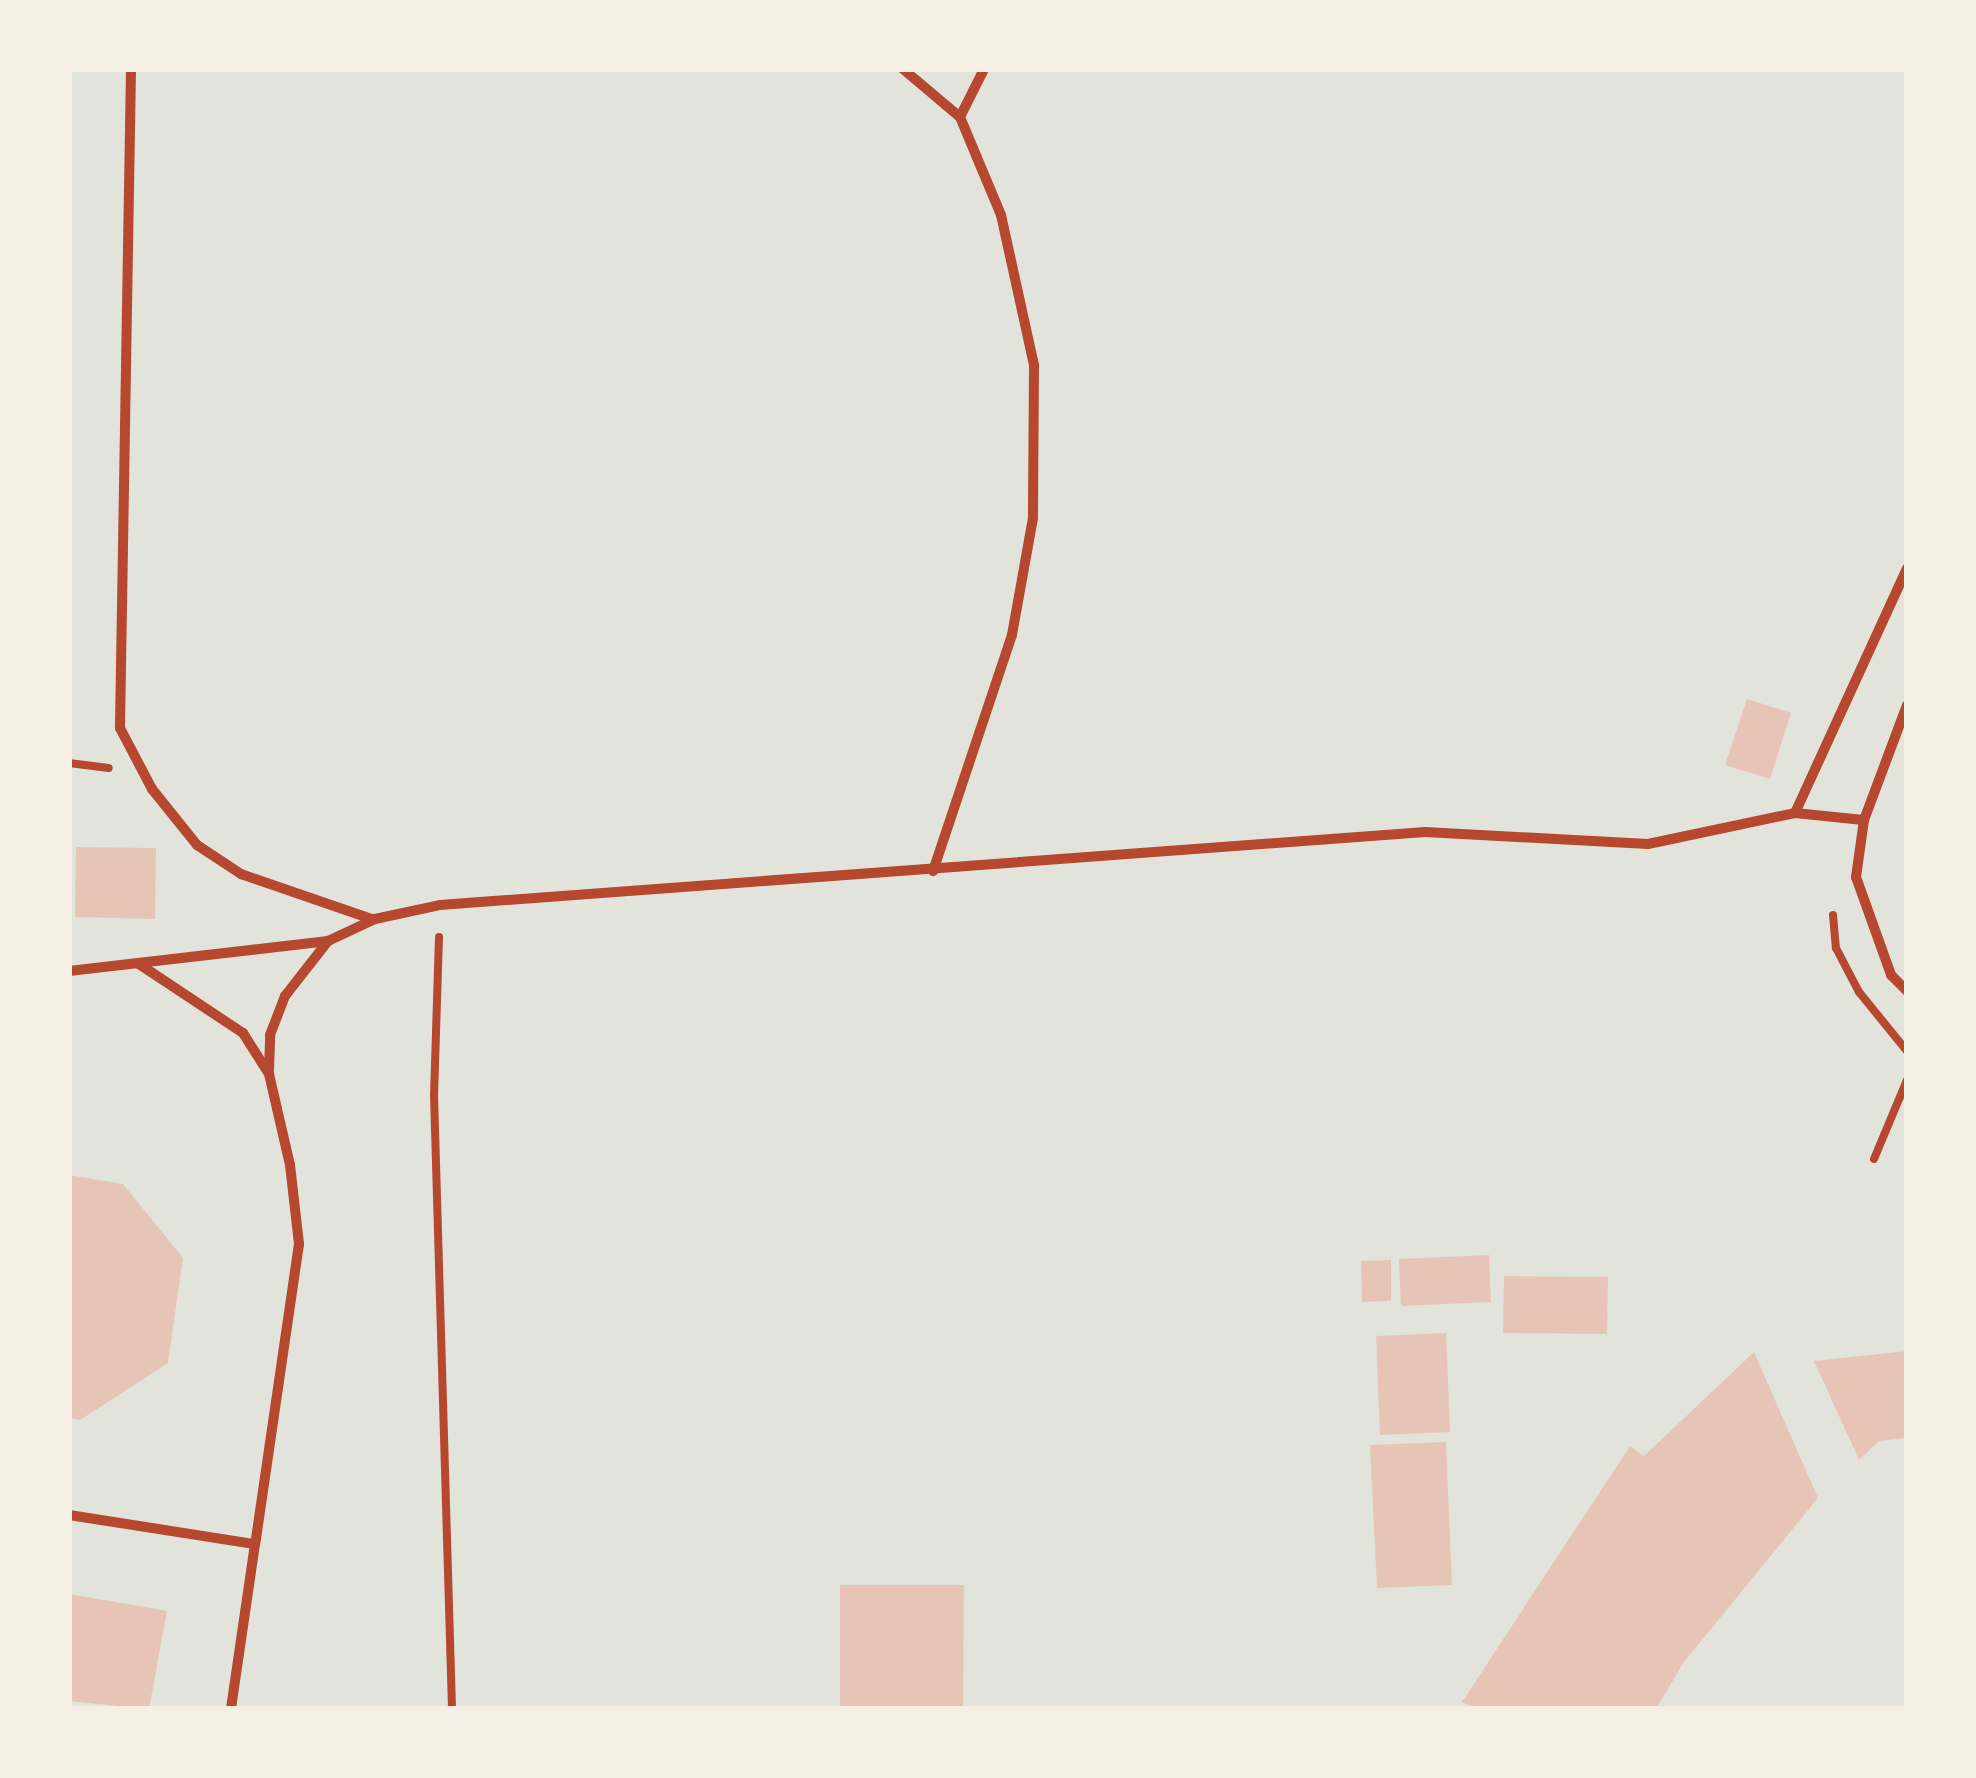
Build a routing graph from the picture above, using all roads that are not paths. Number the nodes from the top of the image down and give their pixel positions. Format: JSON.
{"nodes":[{"id":1,"x":131,"y":69,"type":"edge"},
{"id":2,"x":903,"y":69,"type":"edge"},
{"id":3,"x":984,"y":69,"type":"edge"},
{"id":4,"x":960,"y":118,"type":"junction"},
{"id":5,"x":1907,"y":568,"type":"edge"},
{"id":6,"x":1907,"y":705,"type":"edge"},
{"id":7,"x":1795,"y":813,"type":"junction"},
{"id":8,"x":1864,"y":820,"type":"junction"},
{"id":9,"x":933,"y":872,"type":"junction"},
{"id":10,"x":375,"y":919,"type":"junction"},
{"id":11,"x":328,"y":941,"type":"junction"},
{"id":12,"x":139,"y":964,"type":"junction"},
{"id":13,"x":69,"y":971,"type":"edge"},
{"id":14,"x":1907,"y":991,"type":"edge"},
{"id":15,"x":269,"y":1074,"type":"junction"},
{"id":16,"x":69,"y":1515,"type":"edge"},
{"id":17,"x":255,"y":1544,"type":"junction"},
{"id":18,"x":231,"y":1709,"type":"edge"}],
"edges":[{"from":1,"to":10,"type":"street"},
{"from":2,"to":4,"type":"street"},
{"from":3,"to":4,"type":"street"},
{"from":4,"to":9,"type":"street"},
{"from":5,"to":7,"type":"street"},
{"from":6,"to":8,"type":"street"},
{"from":7,"to":8,"type":"street"},
{"from":7,"to":9,"type":"street"},
{"from":8,"to":14,"type":"street"},
{"from":9,"to":10,"type":"street"},
{"from":10,"to":11,"type":"street"},
{"from":11,"to":12,"type":"street"},
{"from":11,"to":15,"type":"street"},
{"from":12,"to":13,"type":"street"},
{"from":12,"to":15,"type":"street"},
{"from":15,"to":17,"type":"street"},
{"from":16,"to":17,"type":"street"},
{"from":17,"to":18,"type":"street"}]}
